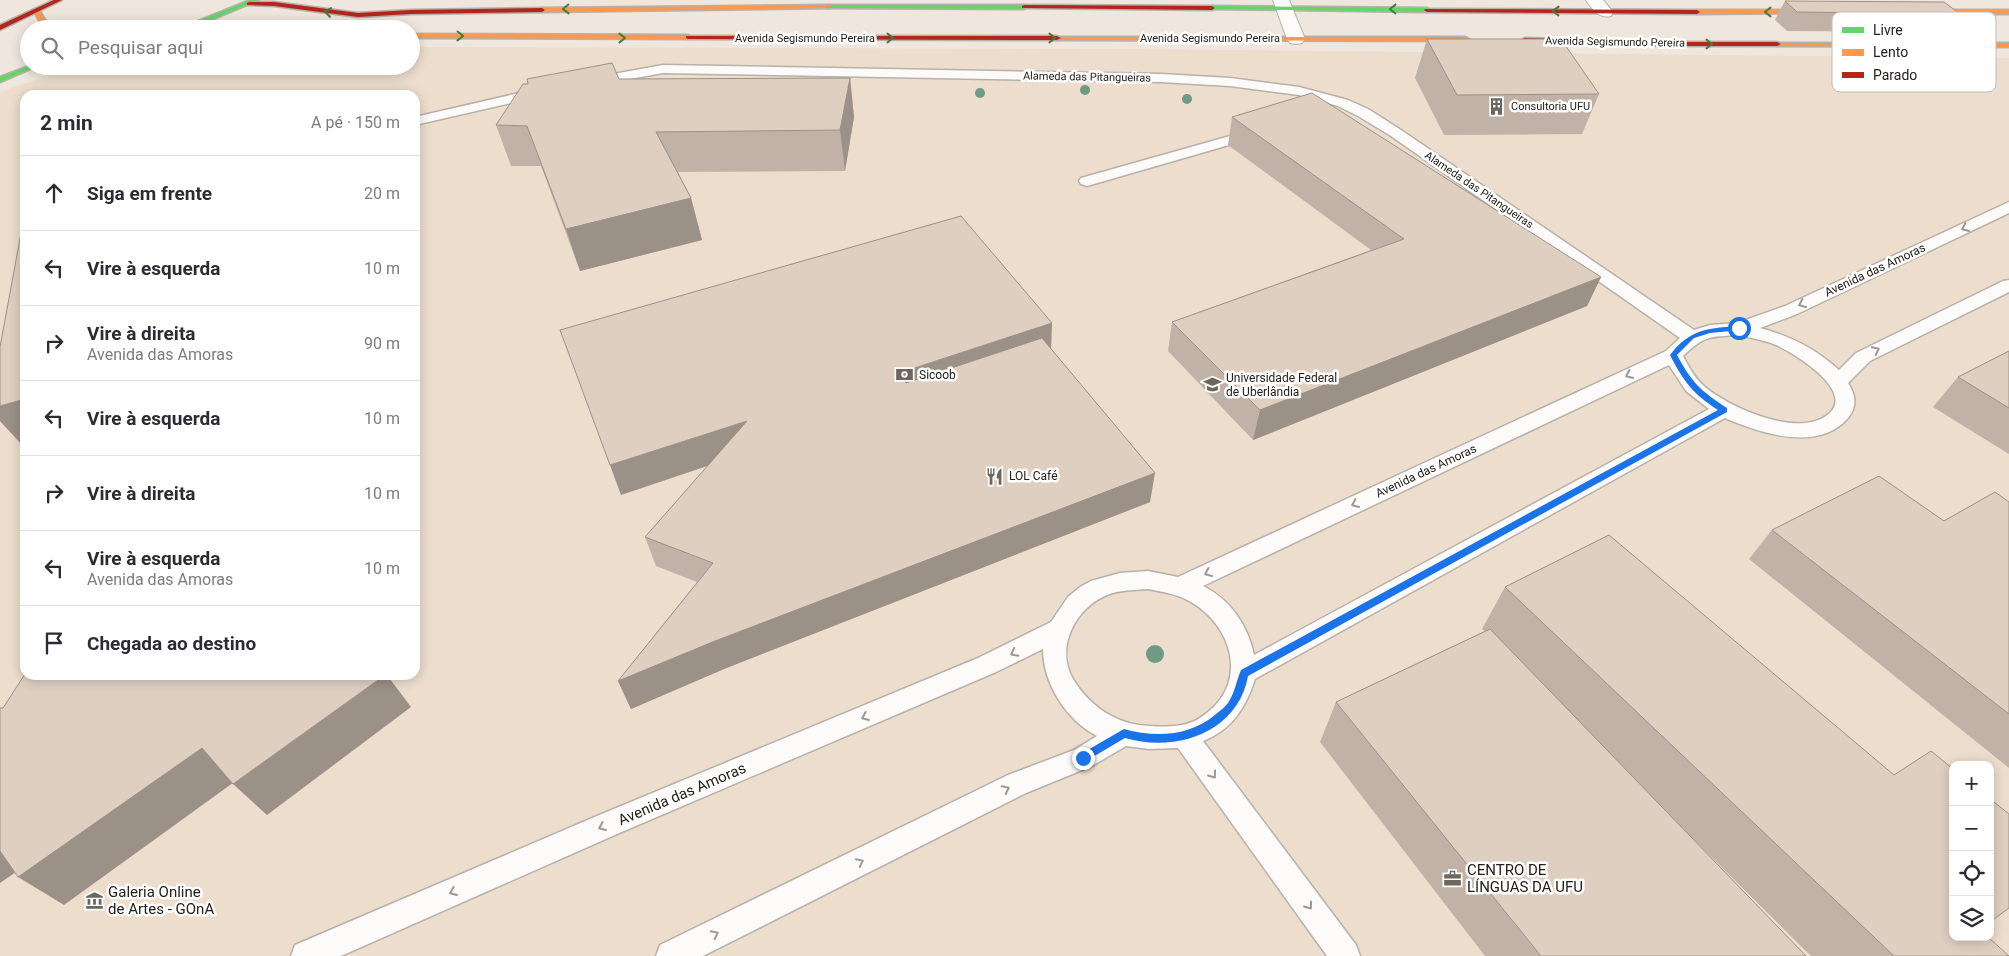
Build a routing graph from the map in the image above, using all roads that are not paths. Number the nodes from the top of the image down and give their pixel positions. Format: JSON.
{"nodes":[{"id":1,"x":59,"y":0,"type":"edge"},
{"id":2,"x":252,"y":2,"type":"edge"},
{"id":3,"x":385,"y":2,"type":"dead end"},
{"id":4,"x":969,"y":3,"type":"edge"},
{"id":5,"x":651,"y":4,"type":"edge"},
{"id":6,"x":1282,"y":4,"type":"edge"},
{"id":7,"x":1600,"y":6,"type":"edge"},
{"id":8,"x":1914,"y":6,"type":"edge"},
{"id":9,"x":37,"y":11,"type":"junction"},
{"id":10,"x":411,"y":12,"type":"junction"},
{"id":11,"x":1822,"y":12,"type":"edge"},
{"id":12,"x":1931,"y":12,"type":"joint"},
{"id":13,"x":2009,"y":12,"type":"edge"},
{"id":14,"x":42,"y":20,"type":"edge"},
{"id":15,"x":205,"y":20,"type":"edge"},
{"id":16,"x":0,"y":28,"type":"edge"},
{"id":17,"x":420,"y":36,"type":"edge"},
{"id":18,"x":1296,"y":39,"type":"junction"},
{"id":19,"x":1475,"y":39,"type":"edge"},
{"id":20,"x":1514,"y":40,"type":"edge"},
{"id":21,"x":1832,"y":44,"type":"edge"},
{"id":22,"x":1996,"y":45,"type":"edge"},
{"id":23,"x":2009,"y":45,"type":"edge"},
{"id":24,"x":20,"y":72,"type":"edge"},
{"id":25,"x":0,"y":80,"type":"edge"},
{"id":26,"x":574,"y":85,"type":"edge"},
{"id":27,"x":555,"y":89,"type":"edge"},
{"id":28,"x":1345,"y":103,"type":"junction"},
{"id":29,"x":1324,"y":114,"type":"edge"},
{"id":30,"x":420,"y":120,"type":"edge"},
{"id":31,"x":1271,"y":128,"type":"edge"},
{"id":32,"x":1087,"y":180,"type":"dead end"},
{"id":33,"x":2009,"y":207,"type":"edge"},
{"id":34,"x":2009,"y":285,"type":"edge"},
{"id":35,"x":1739,"y":328,"type":"junction"},
{"id":36,"x":1692,"y":337,"type":"junction"},
{"id":37,"x":1673,"y":355,"type":"junction"},
{"id":38,"x":1839,"y":381,"type":"junction"},
{"id":39,"x":1724,"y":410,"type":"junction"},
{"id":40,"x":1179,"y":587,"type":"junction"},
{"id":41,"x":1058,"y":630,"type":"junction"},
{"id":42,"x":1244,"y":673,"type":"junction"},
{"id":43,"x":1124,"y":733,"type":"junction"},
{"id":44,"x":1184,"y":736,"type":"junction"},
{"id":45,"x":306,"y":956,"type":"edge"},
{"id":46,"x":671,"y":956,"type":"edge"},
{"id":47,"x":1346,"y":956,"type":"edge"}],
"edges":[{"from":1,"to":9,"type":"main road"},
{"from":10,"to":2,"type":"main road","one_way":true},
{"from":2,"to":15,"type":"main road"},
{"from":3,"to":10,"type":"main road"},
{"from":4,"to":5,"type":"main road"},
{"from":4,"to":6,"type":"main road"},
{"from":5,"to":10,"type":"main road","one_way":true},
{"from":7,"to":6,"type":"main road","one_way":true},
{"from":6,"to":18,"type":"street"},
{"from":11,"to":7,"type":"main road","one_way":true},
{"from":8,"to":12,"type":"street"},
{"from":9,"to":14,"type":"main road"},
{"from":9,"to":16,"type":"main road"},
{"from":12,"to":13,"type":"main road"},
{"from":17,"to":18,"type":"main road","name":"Avenida Segismundo Pereira","one_way":true},
{"from":18,"to":19,"type":"main road","name":"Avenida Segismundo Pereira"},
{"from":20,"to":21,"type":"main road","name":"Avenida Segismundo Pereira","one_way":true},
{"from":22,"to":23,"type":"main road","name":"Avenida Segismundo Pereira","one_way":true},
{"from":24,"to":25,"type":"main road"},
{"from":26,"to":28,"type":"lane","name":"Alameda das Pitangueiras"},
{"from":27,"to":30,"type":"lane"},
{"from":28,"to":29,"type":"lane"},
{"from":28,"to":36,"type":"lane","name":"Alameda das Pitangueiras"},
{"from":31,"to":32,"type":"lane"},
{"from":33,"to":35,"type":"lane","name":"Avenida das Amoras","one_way":true},
{"from":38,"to":34,"type":"lane","one_way":true},
{"from":35,"to":36,"type":"lane"},
{"from":35,"to":38,"type":"lane"},
{"from":36,"to":37,"type":"lane","name":"Avenida das Amoras"},
{"from":37,"to":39,"type":"lane"},
{"from":37,"to":40,"type":"lane","name":"Avenida das Amoras","one_way":true},
{"from":38,"to":39,"type":"lane"},
{"from":39,"to":42,"type":"lane"},
{"from":40,"to":41,"type":"lane"},
{"from":40,"to":42,"type":"lane"},
{"from":41,"to":43,"type":"lane"},
{"from":41,"to":45,"type":"lane","name":"Avenida das Amoras","one_way":true},
{"from":42,"to":44,"type":"lane"},
{"from":43,"to":44,"type":"lane"},
{"from":46,"to":43,"type":"lane","one_way":true},
{"from":44,"to":47,"type":"lane","one_way":true}]}
